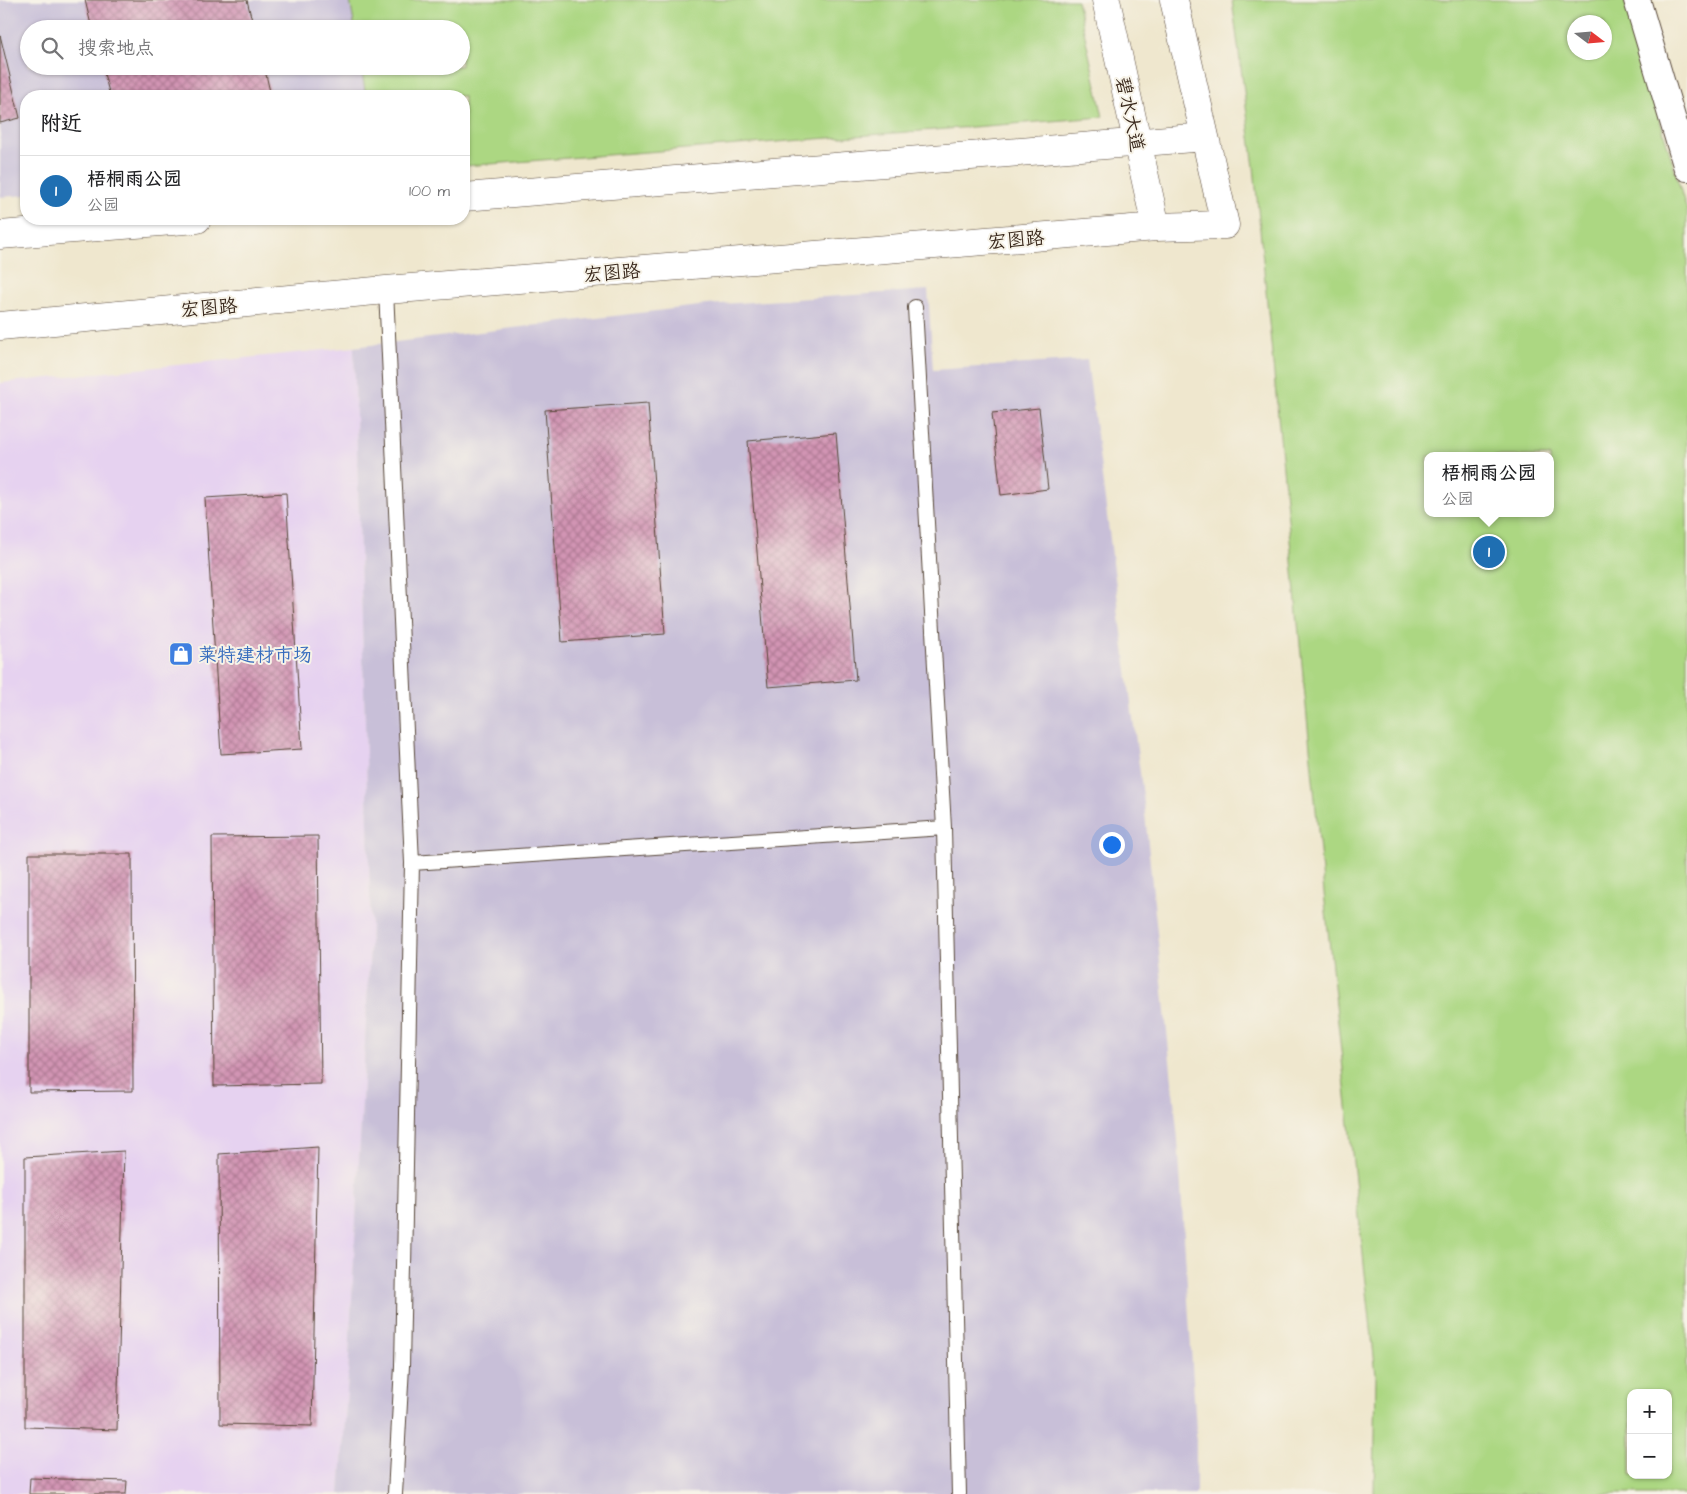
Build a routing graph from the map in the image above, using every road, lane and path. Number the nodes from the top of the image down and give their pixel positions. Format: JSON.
{"nodes":[{"id":1,"x":1106,"y":0,"type":"edge"},
{"id":2,"x":1174,"y":0,"type":"edge"},
{"id":3,"x":1637,"y":0,"type":"edge"},
{"id":4,"x":1205,"y":137,"type":"junction"},
{"id":5,"x":1137,"y":142,"type":"junction"},
{"id":6,"x":1687,"y":168,"type":"edge"},
{"id":7,"x":470,"y":197,"type":"edge"},
{"id":8,"x":123,"y":225,"type":"edge"},
{"id":9,"x":1156,"y":227,"type":"junction"},
{"id":10,"x":0,"y":235,"type":"edge"},
{"id":11,"x":386,"y":290,"type":"junction"},
{"id":12,"x":916,"y":308,"type":"dead end"},
{"id":13,"x":0,"y":326,"type":"edge"},
{"id":14,"x":944,"y":828,"type":"junction"},
{"id":15,"x":412,"y":863,"type":"junction"},
{"id":16,"x":395,"y":1494,"type":"edge"},
{"id":17,"x":959,"y":1494,"type":"edge"}],
"edges":[{"from":1,"to":5,"type":"main road","name":"碧水大道"},
{"from":2,"to":4,"type":"main road"},
{"from":3,"to":6,"type":"street"},
{"from":4,"to":5,"type":"main road"},
{"from":4,"to":9,"type":"main road","name":"宏图路"},
{"from":5,"to":7,"type":"main road"},
{"from":5,"to":9,"type":"main road","name":"碧水大道"},
{"from":8,"to":10,"type":"main road"},
{"from":9,"to":11,"type":"main road","name":"宏图路"},
{"from":11,"to":13,"type":"main road","name":"宏图路"},
{"from":11,"to":15,"type":"lane"},
{"from":12,"to":14,"type":"lane"},
{"from":14,"to":15,"type":"lane"},
{"from":14,"to":17,"type":"lane"},
{"from":15,"to":16,"type":"lane"}]}
